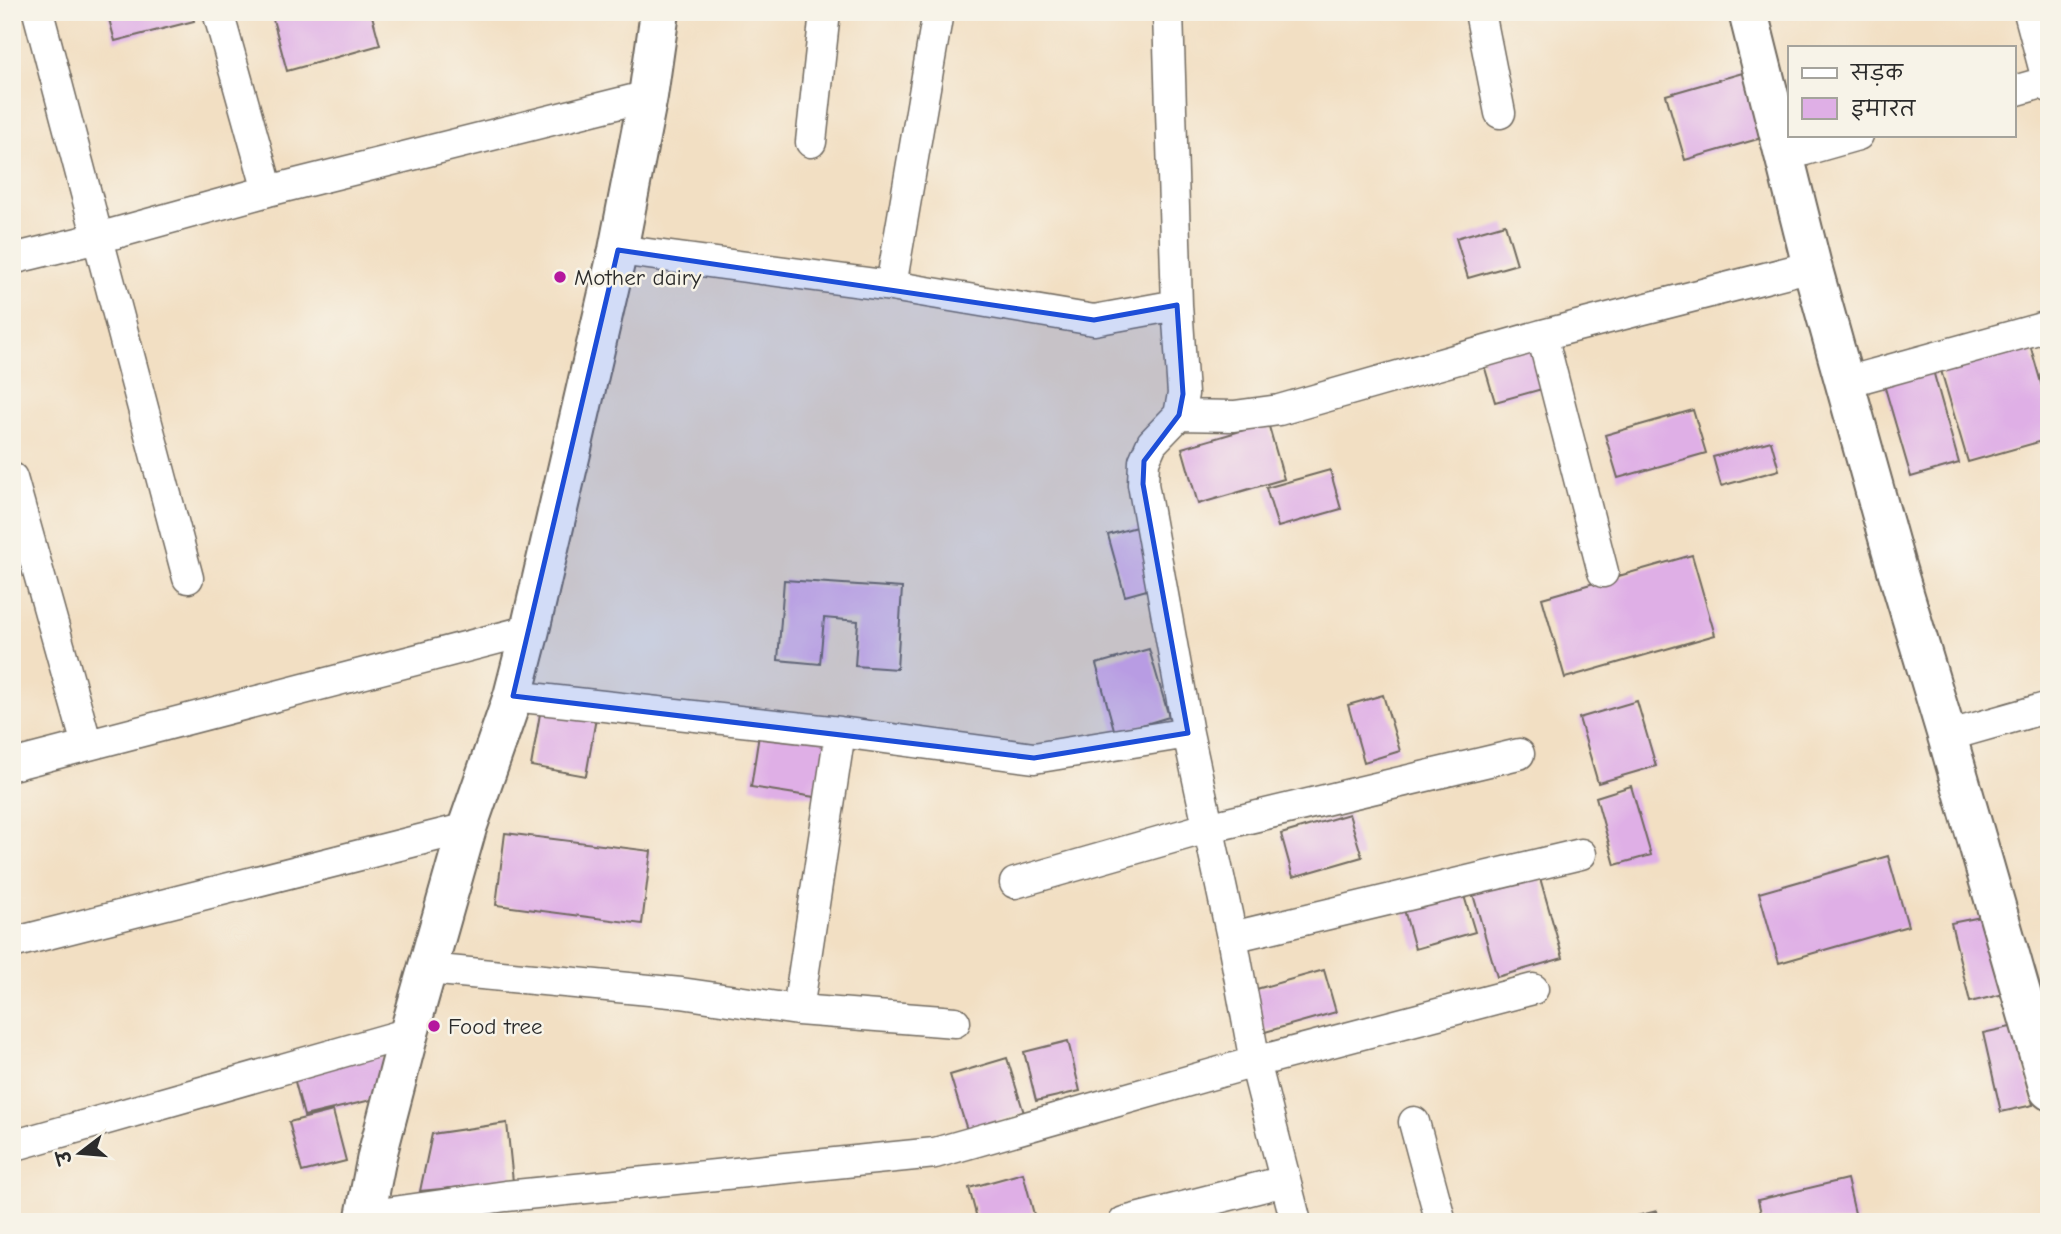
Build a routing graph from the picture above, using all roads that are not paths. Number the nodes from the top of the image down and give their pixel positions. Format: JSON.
{"nodes":[{"id":1,"x":38,"y":12,"type":"edge"},
{"id":2,"x":218,"y":12,"type":"edge"},
{"id":3,"x":660,"y":12,"type":"edge"},
{"id":4,"x":825,"y":12,"type":"edge"},
{"id":5,"x":938,"y":12,"type":"edge"},
{"id":6,"x":1168,"y":12,"type":"edge"},
{"id":7,"x":1480,"y":12,"type":"edge"},
{"id":8,"x":1748,"y":12,"type":"edge"},
{"id":9,"x":2029,"y":12,"type":"edge"},
{"id":10,"x":2048,"y":83,"type":"edge"},
{"id":11,"x":2016,"y":91,"type":"edge"},
{"id":12,"x":648,"y":96,"type":"junction"},
{"id":13,"x":1500,"y":113,"type":"dead end"},
{"id":14,"x":1854,"y":136,"type":"edge"},
{"id":15,"x":811,"y":142,"type":"dead end"},
{"id":16,"x":1784,"y":156,"type":"junction"},
{"id":17,"x":268,"y":191,"type":"junction"},
{"id":18,"x":98,"y":238,"type":"junction"},
{"id":19,"x":618,"y":250,"type":"junction"},
{"id":20,"x":12,"y":259,"type":"edge"},
{"id":21,"x":1812,"y":265,"type":"junction"},
{"id":22,"x":891,"y":286,"type":"junction"},
{"id":23,"x":1177,"y":304,"type":"junction"},
{"id":24,"x":2049,"y":326,"type":"edge"},
{"id":25,"x":1542,"y":335,"type":"junction"},
{"id":26,"x":1846,"y":382,"type":"junction"},
{"id":27,"x":1179,"y":415,"type":"junction"},
{"id":28,"x":12,"y":478,"type":"edge"},
{"id":29,"x":1602,"y":572,"type":"dead end"},
{"id":30,"x":188,"y":578,"type":"dead end"},
{"id":31,"x":530,"y":631,"type":"junction"},
{"id":32,"x":513,"y":696,"type":"junction"},
{"id":33,"x":2049,"y":707,"type":"edge"},
{"id":34,"x":840,"y":732,"type":"junction"},
{"id":35,"x":1188,"y":733,"type":"junction"},
{"id":36,"x":1947,"y":736,"type":"junction"},
{"id":37,"x":87,"y":745,"type":"junction"},
{"id":38,"x":1519,"y":754,"type":"dead end"},
{"id":39,"x":12,"y":765,"type":"edge"},
{"id":40,"x":467,"y":828,"type":"junction"},
{"id":41,"x":1207,"y":828,"type":"junction"},
{"id":42,"x":1581,"y":854,"type":"dead end"},
{"id":43,"x":1016,"y":883,"type":"dead end"},
{"id":44,"x":1231,"y":937,"type":"junction"},
{"id":45,"x":12,"y":943,"type":"edge"},
{"id":46,"x":428,"y":969,"type":"junction"},
{"id":47,"x":1533,"y":989,"type":"dead end"},
{"id":48,"x":798,"y":1010,"type":"junction"},
{"id":49,"x":956,"y":1022,"type":"dead end"},
{"id":50,"x":409,"y":1032,"type":"junction"},
{"id":51,"x":1255,"y":1062,"type":"junction"},
{"id":52,"x":2049,"y":1090,"type":"edge"},
{"id":53,"x":1414,"y":1122,"type":"dead end"},
{"id":54,"x":12,"y":1146,"type":"edge"},
{"id":55,"x":1285,"y":1181,"type":"junction"},
{"id":56,"x":509,"y":1209,"type":"edge"},
{"id":57,"x":364,"y":1219,"type":"edge"},
{"id":58,"x":1124,"y":1222,"type":"edge"},
{"id":59,"x":1296,"y":1222,"type":"edge"},
{"id":60,"x":1441,"y":1222,"type":"edge"}],
"edges":[{"from":1,"to":18,"type":"street"},
{"from":2,"to":17,"type":"street"},
{"from":3,"to":12,"type":"street"},
{"from":4,"to":15,"type":"street"},
{"from":5,"to":22,"type":"street"},
{"from":6,"to":23,"type":"street"},
{"from":7,"to":13,"type":"street"},
{"from":8,"to":16,"type":"street"},
{"from":9,"to":10,"type":"street"},
{"from":10,"to":11,"type":"street"},
{"from":12,"to":17,"type":"street"},
{"from":12,"to":19,"type":"street"},
{"from":14,"to":16,"type":"street"},
{"from":16,"to":21,"type":"street"},
{"from":17,"to":18,"type":"street"},
{"from":18,"to":20,"type":"street"},
{"from":18,"to":30,"type":"street"},
{"from":19,"to":22,"type":"street"},
{"from":19,"to":31,"type":"street"},
{"from":21,"to":25,"type":"street"},
{"from":21,"to":26,"type":"street"},
{"from":22,"to":23,"type":"street"},
{"from":23,"to":27,"type":"street"},
{"from":24,"to":26,"type":"street"},
{"from":25,"to":27,"type":"street"},
{"from":25,"to":29,"type":"street"},
{"from":26,"to":36,"type":"street"},
{"from":27,"to":35,"type":"street"},
{"from":28,"to":37,"type":"street"},
{"from":31,"to":32,"type":"street"},
{"from":31,"to":37,"type":"street"},
{"from":32,"to":34,"type":"street"},
{"from":32,"to":40,"type":"street"},
{"from":33,"to":36,"type":"street"},
{"from":34,"to":35,"type":"street"},
{"from":34,"to":48,"type":"street"},
{"from":35,"to":41,"type":"street"},
{"from":36,"to":52,"type":"street"},
{"from":37,"to":39,"type":"street"},
{"from":38,"to":41,"type":"street"},
{"from":40,"to":45,"type":"street"},
{"from":40,"to":46,"type":"street"},
{"from":41,"to":43,"type":"street"},
{"from":41,"to":44,"type":"street"},
{"from":42,"to":44,"type":"street"},
{"from":44,"to":51,"type":"street"},
{"from":46,"to":48,"type":"street"},
{"from":46,"to":50,"type":"street"},
{"from":47,"to":51,"type":"street"},
{"from":48,"to":49,"type":"street"},
{"from":50,"to":54,"type":"street"},
{"from":50,"to":57,"type":"street"},
{"from":51,"to":55,"type":"street"},
{"from":51,"to":56,"type":"street"},
{"from":53,"to":60,"type":"street"},
{"from":55,"to":58,"type":"street"},
{"from":55,"to":59,"type":"street"},
{"from":56,"to":57,"type":"street"}]}
